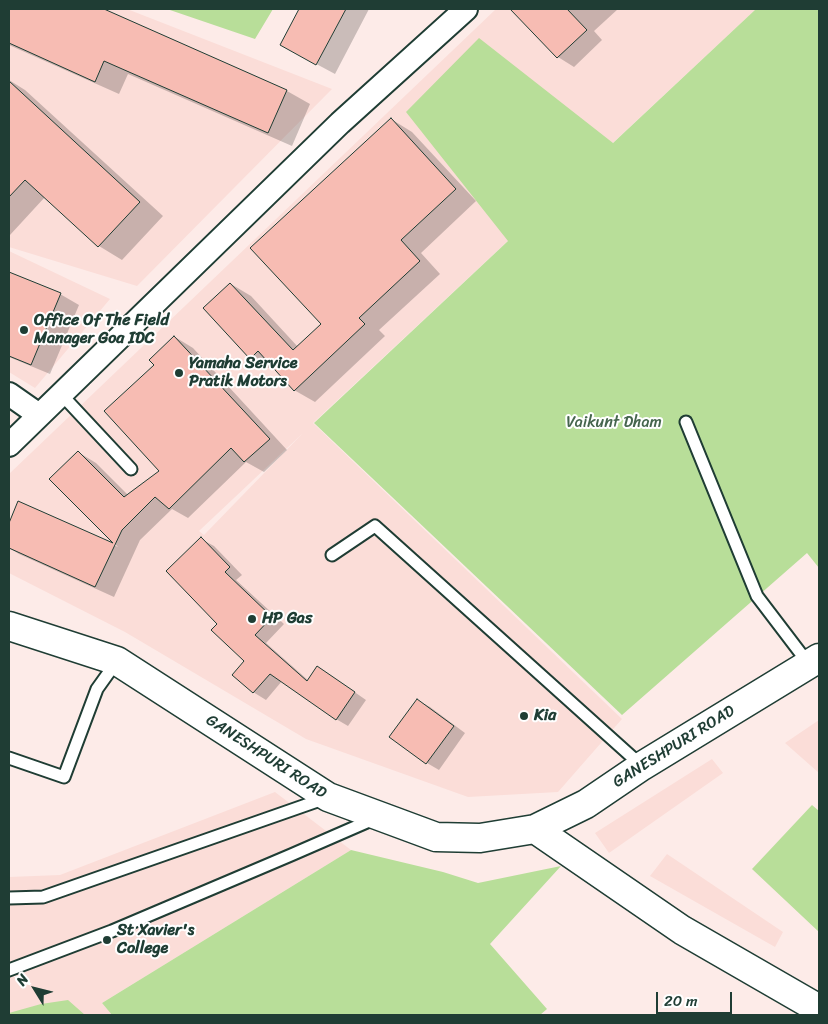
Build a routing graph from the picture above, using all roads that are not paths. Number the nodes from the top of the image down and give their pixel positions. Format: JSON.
{"nodes":[{"id":1,"x":466,"y":9,"type":"edge"},
{"id":2,"x":9,"y":394,"type":"edge"},
{"id":3,"x":61,"y":394,"type":"junction"},
{"id":4,"x":39,"y":415,"type":"junction"},
{"id":5,"x":686,"y":422,"type":"dead end"},
{"id":6,"x":9,"y":445,"type":"edge"},
{"id":7,"x":131,"y":469,"type":"dead end"},
{"id":8,"x":332,"y":555,"type":"dead end"},
{"id":9,"x":9,"y":626,"type":"edge"},
{"id":10,"x":814,"y":660,"type":"edge"},
{"id":11,"x":117,"y":661,"type":"junction"},
{"id":12,"x":9,"y":758,"type":"edge"},
{"id":13,"x":642,"y":766,"type":"junction"},
{"id":14,"x":328,"y":797,"type":"junction"},
{"id":15,"x":379,"y":816,"type":"junction"},
{"id":16,"x":534,"y":829,"type":"junction"},
{"id":17,"x":9,"y":898,"type":"edge"},
{"id":18,"x":9,"y":970,"type":"edge"},
{"id":19,"x":816,"y":1011,"type":"edge"}],
"edges":[{"from":1,"to":3,"type":"street"},
{"from":2,"to":4,"type":"street"},
{"from":3,"to":4,"type":"street"},
{"from":3,"to":7,"type":"lane"},
{"from":4,"to":6,"type":"street"},
{"from":5,"to":10,"type":"lane"},
{"from":8,"to":13,"type":"lane"},
{"from":9,"to":11,"type":"street","name":"GANESHPURI ROAD"},
{"from":10,"to":13,"type":"street","name":"GANESHPURI ROAD"},
{"from":11,"to":12,"type":"lane"},
{"from":11,"to":14,"type":"street","name":"GANESHPURI ROAD"},
{"from":13,"to":16,"type":"street","name":"GANESHPURI ROAD"},
{"from":14,"to":15,"type":"street","name":"GANESHPURI ROAD"},
{"from":14,"to":17,"type":"lane"},
{"from":15,"to":16,"type":"street","name":"GANESHPURI ROAD"},
{"from":15,"to":18,"type":"lane"},
{"from":16,"to":19,"type":"street"}]}
